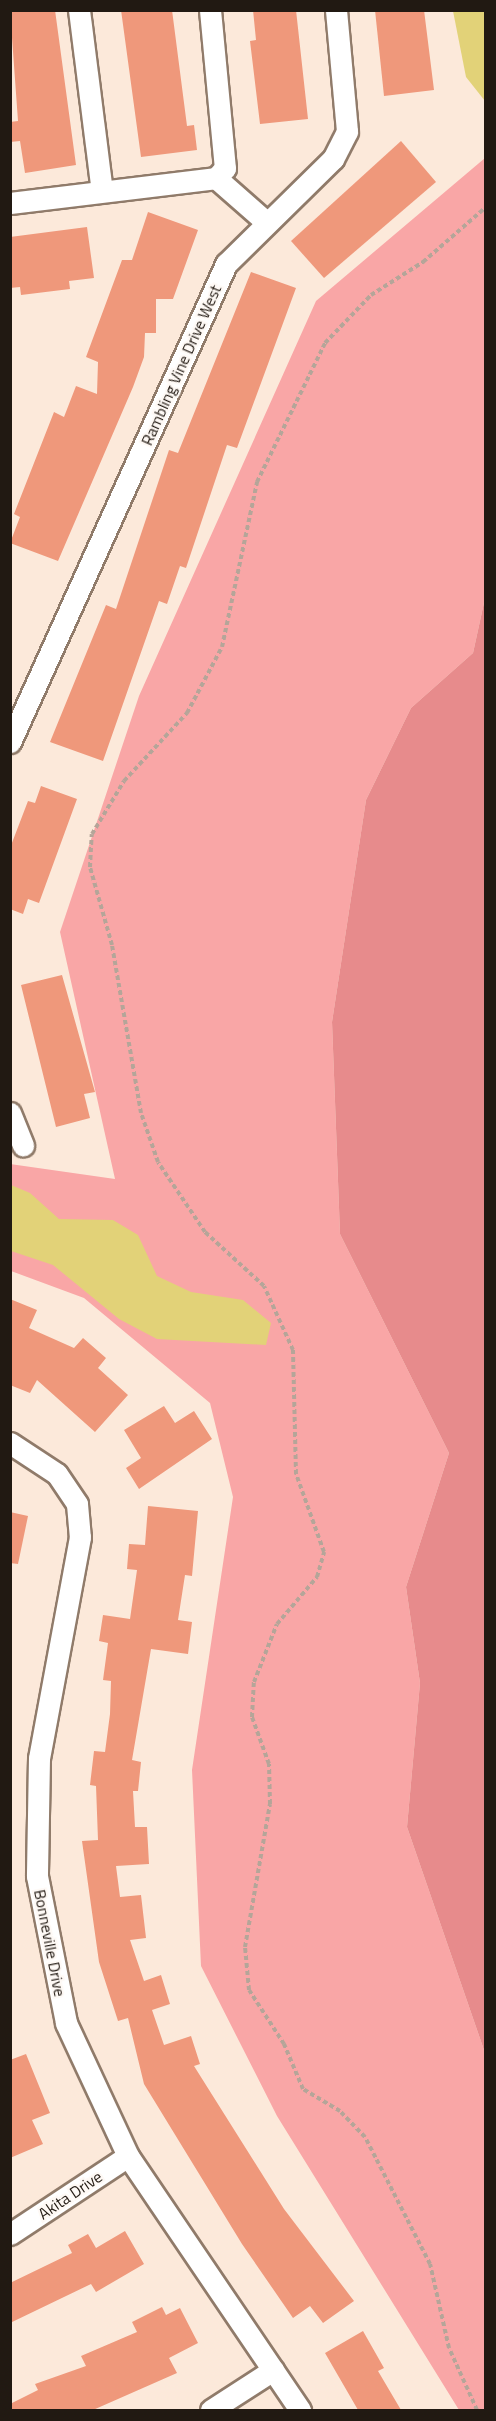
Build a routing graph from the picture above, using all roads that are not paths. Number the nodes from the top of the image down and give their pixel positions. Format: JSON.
{"nodes":[{"id":1,"x":79,"y":10,"type":"edge"},
{"id":2,"x":210,"y":10,"type":"edge"},
{"id":3,"x":336,"y":10,"type":"edge"},
{"id":4,"x":216,"y":177,"type":"junction"},
{"id":5,"x":102,"y":190,"type":"junction"},
{"id":6,"x":10,"y":203,"type":"edge"},
{"id":7,"x":265,"y":221,"type":"junction"},
{"id":8,"x":20,"y":697,"type":"edge"},
{"id":9,"x":10,"y":742,"type":"edge"},
{"id":10,"x":10,"y":1113,"type":"edge"},
{"id":11,"x":23,"y":1145,"type":"dead end"},
{"id":12,"x":10,"y":1443,"type":"edge"},
{"id":13,"x":128,"y":2156,"type":"junction"},
{"id":14,"x":10,"y":2234,"type":"edge"},
{"id":15,"x":273,"y":2370,"type":"junction"},
{"id":16,"x":211,"y":2410,"type":"edge"},
{"id":17,"x":300,"y":2410,"type":"edge"}],
"edges":[{"from":1,"to":5,"type":"street"},
{"from":2,"to":4,"type":"street"},
{"from":3,"to":7,"type":"street","name":"Rambling Vine Drive West"},
{"from":4,"to":5,"type":"street"},
{"from":4,"to":7,"type":"street"},
{"from":5,"to":6,"type":"street"},
{"from":7,"to":8,"type":"street","name":"Rambling Vine Drive West"},
{"from":8,"to":9,"type":"street","name":"Rambling Vine Drive West"},
{"from":10,"to":11,"type":"street"},
{"from":12,"to":13,"type":"street","name":"Bonneville Drive"},
{"from":13,"to":14,"type":"street","name":"Akita Drive"},
{"from":13,"to":15,"type":"street","name":"Bonneville Drive"},
{"from":15,"to":16,"type":"street"},
{"from":15,"to":17,"type":"street","name":"Bonneville Drive"}]}
